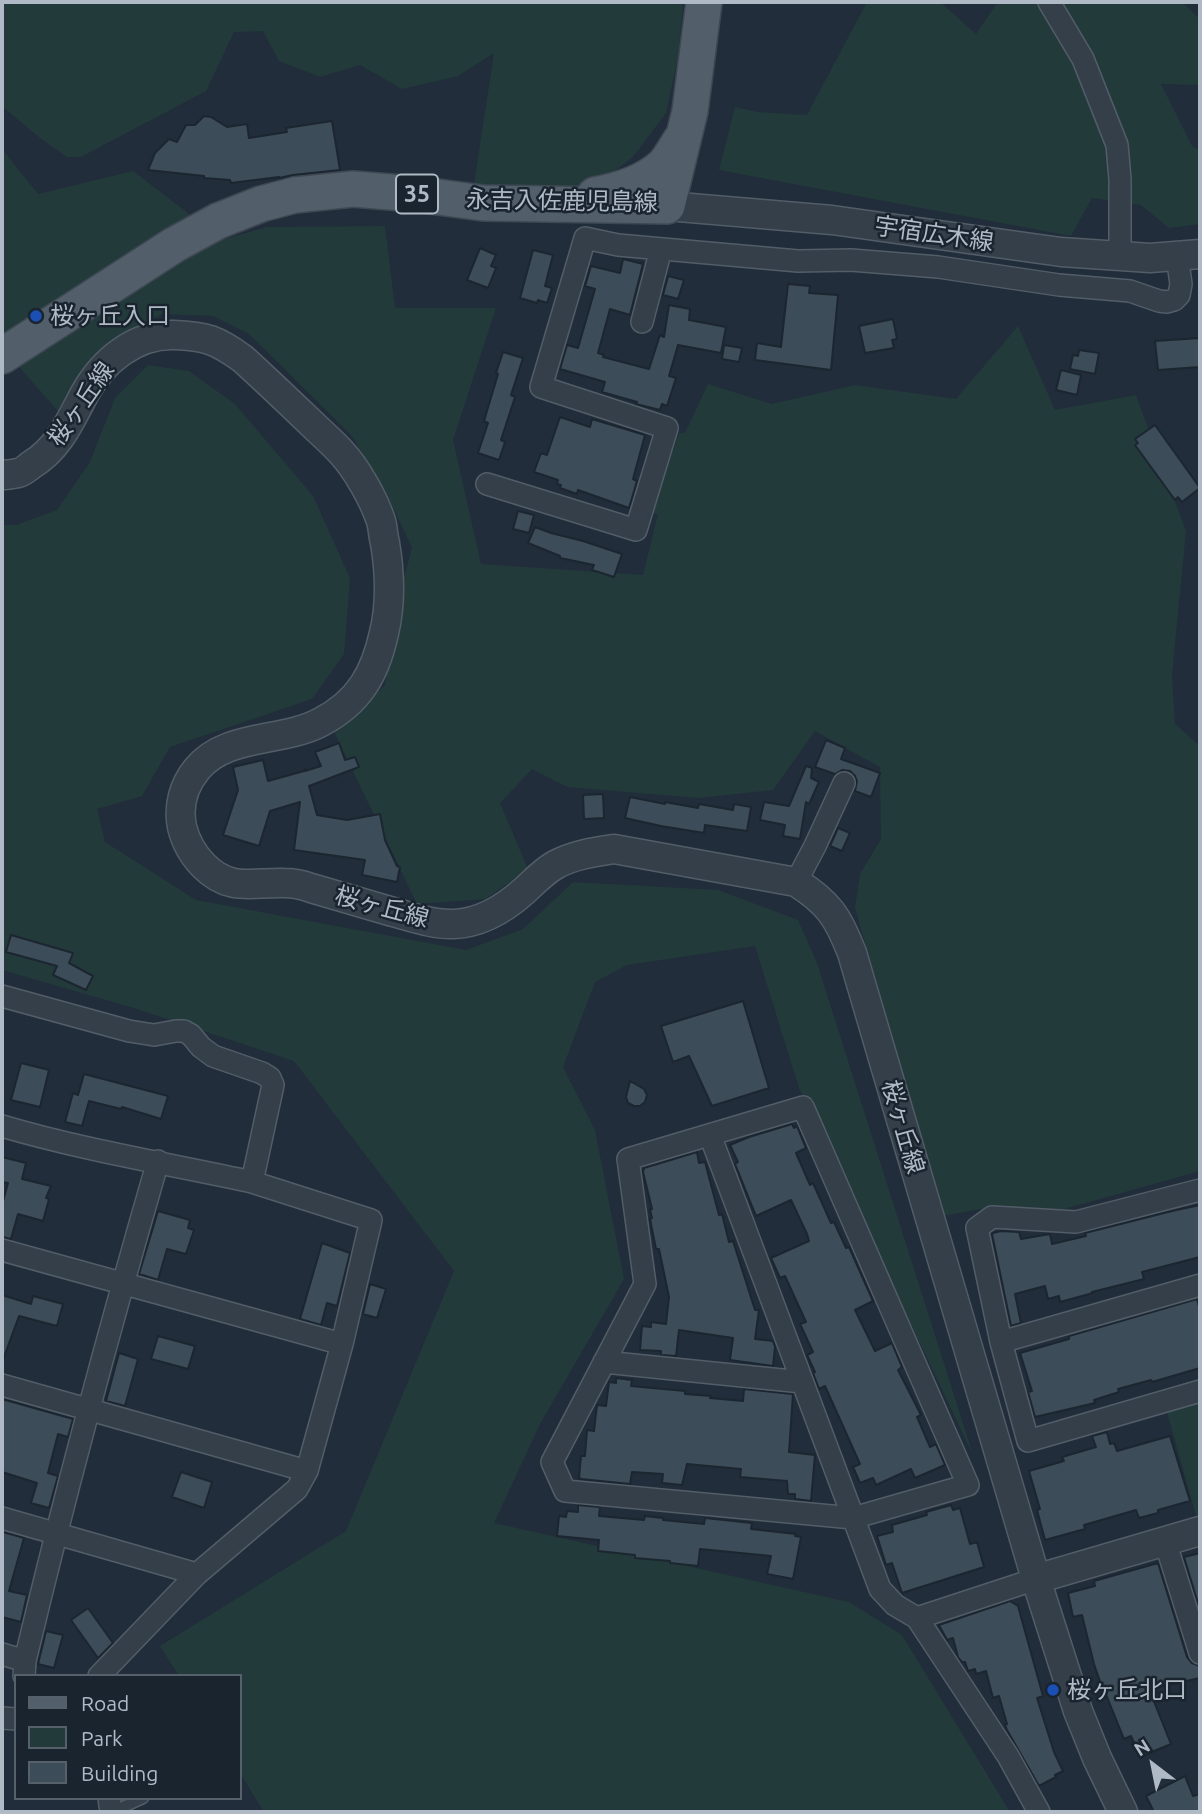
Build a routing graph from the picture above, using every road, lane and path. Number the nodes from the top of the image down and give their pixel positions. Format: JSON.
{"nodes":[{"id":1,"x":704,"y":2,"type":"edge"},
{"id":2,"x":1049,"y":2,"type":"edge"},
{"id":3,"x":685,"y":133,"type":"junction"},
{"id":4,"x":554,"y":204,"type":"junction"},
{"id":5,"x":667,"y":206,"type":"junction"},
{"id":6,"x":661,"y":249,"type":"junction"},
{"id":7,"x":1189,"y":255,"type":"edge"},
{"id":8,"x":1120,"y":256,"type":"junction"},
{"id":9,"x":642,"y":322,"type":"dead end"},
{"id":10,"x":2,"y":356,"type":"edge"},
{"id":11,"x":2,"y":475,"type":"edge"},
{"id":12,"x":487,"y":484,"type":"dead end"},
{"id":13,"x":844,"y":783,"type":"dead end"},
{"id":14,"x":796,"y":882,"type":"junction"},
{"id":15,"x":2,"y":996,"type":"edge"},
{"id":16,"x":2,"y":1125,"type":"edge"},
{"id":17,"x":710,"y":1135,"type":"junction"},
{"id":18,"x":158,"y":1161,"type":"junction"},
{"id":19,"x":252,"y":1182,"type":"junction"},
{"id":20,"x":1200,"y":1190,"type":"edge"},
{"id":21,"x":2,"y":1250,"type":"edge"},
{"id":22,"x":123,"y":1282,"type":"junction"},
{"id":23,"x":1200,"y":1285,"type":"edge"},
{"id":24,"x":1001,"y":1342,"type":"junction"},
{"id":25,"x":342,"y":1344,"type":"junction"},
{"id":26,"x":604,"y":1362,"type":"junction"},
{"id":27,"x":802,"y":1382,"type":"junction"},
{"id":28,"x":2,"y":1385,"type":"edge"},
{"id":29,"x":1200,"y":1391,"type":"edge"},
{"id":30,"x":89,"y":1409,"type":"junction"},
{"id":31,"x":307,"y":1471,"type":"junction"},
{"id":32,"x":2,"y":1518,"type":"edge"},
{"id":33,"x":853,"y":1518,"type":"junction"},
{"id":34,"x":1200,"y":1531,"type":"edge"},
{"id":35,"x":55,"y":1533,"type":"junction"},
{"id":36,"x":1165,"y":1541,"type":"junction"},
{"id":37,"x":197,"y":1574,"type":"junction"},
{"id":38,"x":1036,"y":1579,"type":"junction"},
{"id":39,"x":917,"y":1618,"type":"junction"},
{"id":40,"x":1200,"y":1653,"type":"edge"},
{"id":41,"x":2,"y":1654,"type":"edge"},
{"id":42,"x":25,"y":1668,"type":"edge"},
{"id":43,"x":101,"y":1674,"type":"edge"},
{"id":44,"x":138,"y":1800,"type":"edge"},
{"id":45,"x":111,"y":1812,"type":"edge"},
{"id":46,"x":1039,"y":1812,"type":"edge"},
{"id":47,"x":1123,"y":1812,"type":"edge"}],
"edges":[{"from":1,"to":3,"type":"main road","name":"永吉入佐鹿児島線"},
{"from":2,"to":8,"type":"street"},
{"from":3,"to":4,"type":"main road"},
{"from":3,"to":5,"type":"main road","name":"永吉入佐鹿児島線"},
{"from":4,"to":5,"type":"main road","name":"永吉入佐鹿児島線","number":"35"},
{"from":4,"to":10,"type":"main road","name":"永吉入佐鹿児島線","number":"35"},
{"from":5,"to":8,"type":"street","name":"宇宿広木線"},
{"from":6,"to":7,"type":"street"},
{"from":6,"to":9,"type":"street"},
{"from":6,"to":12,"type":"street"},
{"from":7,"to":8,"type":"street","name":"宇宿広木線"},
{"from":11,"to":14,"type":"street","name":"桜ヶ丘線"},
{"from":13,"to":14,"type":"street"},
{"from":14,"to":38,"type":"street","name":"桜ヶ丘線"},
{"from":15,"to":19,"type":"street"},
{"from":16,"to":18,"type":"street"},
{"from":17,"to":26,"type":"street"},
{"from":17,"to":27,"type":"street"},
{"from":17,"to":33,"type":"street"},
{"from":18,"to":19,"type":"street"},
{"from":18,"to":22,"type":"street"},
{"from":19,"to":25,"type":"street"},
{"from":20,"to":24,"type":"street"},
{"from":21,"to":22,"type":"street"},
{"from":22,"to":25,"type":"street"},
{"from":22,"to":30,"type":"street"},
{"from":23,"to":24,"type":"street"},
{"from":24,"to":29,"type":"street"},
{"from":25,"to":31,"type":"street"},
{"from":26,"to":27,"type":"street"},
{"from":26,"to":33,"type":"street"},
{"from":27,"to":33,"type":"street"},
{"from":28,"to":30,"type":"street"},
{"from":30,"to":31,"type":"street"},
{"from":30,"to":35,"type":"street"},
{"from":31,"to":37,"type":"street"},
{"from":32,"to":35,"type":"street"},
{"from":33,"to":39,"type":"street"},
{"from":34,"to":36,"type":"street"},
{"from":35,"to":37,"type":"street"},
{"from":35,"to":42,"type":"street"},
{"from":36,"to":38,"type":"street"},
{"from":36,"to":40,"type":"street"},
{"from":37,"to":43,"type":"street"},
{"from":38,"to":39,"type":"street"},
{"from":38,"to":47,"type":"street","name":"桜ヶ丘線"},
{"from":39,"to":46,"type":"street"},
{"from":41,"to":42,"type":"street"},
{"from":44,"to":45,"type":"lane"}]}
